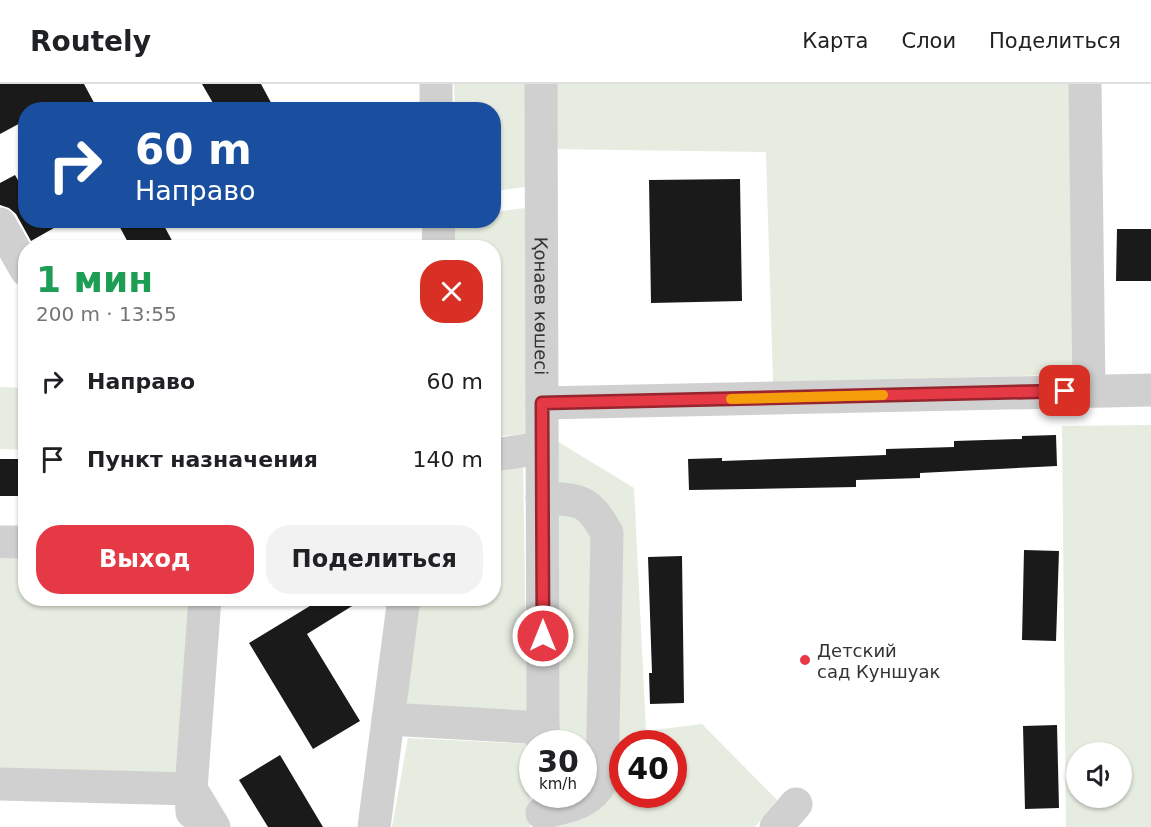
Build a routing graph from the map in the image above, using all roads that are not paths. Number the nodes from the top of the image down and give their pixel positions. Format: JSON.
{"nodes":[{"id":1,"x":436,"y":84,"type":"edge"},
{"id":2,"x":541,"y":84,"type":"edge"},
{"id":3,"x":1085,"y":84,"type":"edge"},
{"id":4,"x":436,"y":102,"type":"edge"},
{"id":5,"x":0,"y":224,"type":"edge"},
{"id":6,"x":18,"y":256,"type":"edge"},
{"id":7,"x":1151,"y":390,"type":"edge"},
{"id":8,"x":1089,"y":391,"type":"junction"},
{"id":9,"x":542,"y":403,"type":"junction"},
{"id":10,"x":542,"y":448,"type":"junction"},
{"id":11,"x":501,"y":454,"type":"edge"},
{"id":12,"x":542,"y":498,"type":"junction"},
{"id":13,"x":0,"y":542,"type":"edge"},
{"id":14,"x":18,"y":542,"type":"edge"},
{"id":15,"x":204,"y":606,"type":"edge"},
{"id":16,"x":403,"y":606,"type":"edge"},
{"id":17,"x":388,"y":720,"type":"junction"},
{"id":18,"x":543,"y":730,"type":"edge"},
{"id":19,"x":519,"y":734,"type":"edge"},
{"id":20,"x":0,"y":784,"type":"edge"},
{"id":21,"x":190,"y":789,"type":"junction"},
{"id":22,"x":542,"y":812,"type":"edge"},
{"id":23,"x":193,"y":827,"type":"edge"},
{"id":24,"x":214,"y":827,"type":"edge"},
{"id":25,"x":374,"y":827,"type":"edge"}],
"edges":[{"from":1,"to":4,"type":"street"},
{"from":2,"to":9,"type":"street","name":"Қонаев көшесі"},
{"from":3,"to":8,"type":"street"},
{"from":5,"to":6,"type":"street"},
{"from":7,"to":8,"type":"street"},
{"from":8,"to":9,"type":"street"},
{"from":9,"to":10,"type":"street","name":"Қонаев көшесі"},
{"from":10,"to":11,"type":"street"},
{"from":10,"to":12,"type":"street","name":"Қонаев көшесі"},
{"from":12,"to":18,"type":"street","name":"Қонаев көшесі"},
{"from":12,"to":22,"type":"street"},
{"from":13,"to":14,"type":"street"},
{"from":15,"to":21,"type":"street"},
{"from":16,"to":17,"type":"street"},
{"from":17,"to":19,"type":"street"},
{"from":17,"to":25,"type":"street"},
{"from":20,"to":21,"type":"street"},
{"from":21,"to":23,"type":"street"},
{"from":21,"to":24,"type":"street"}]}
